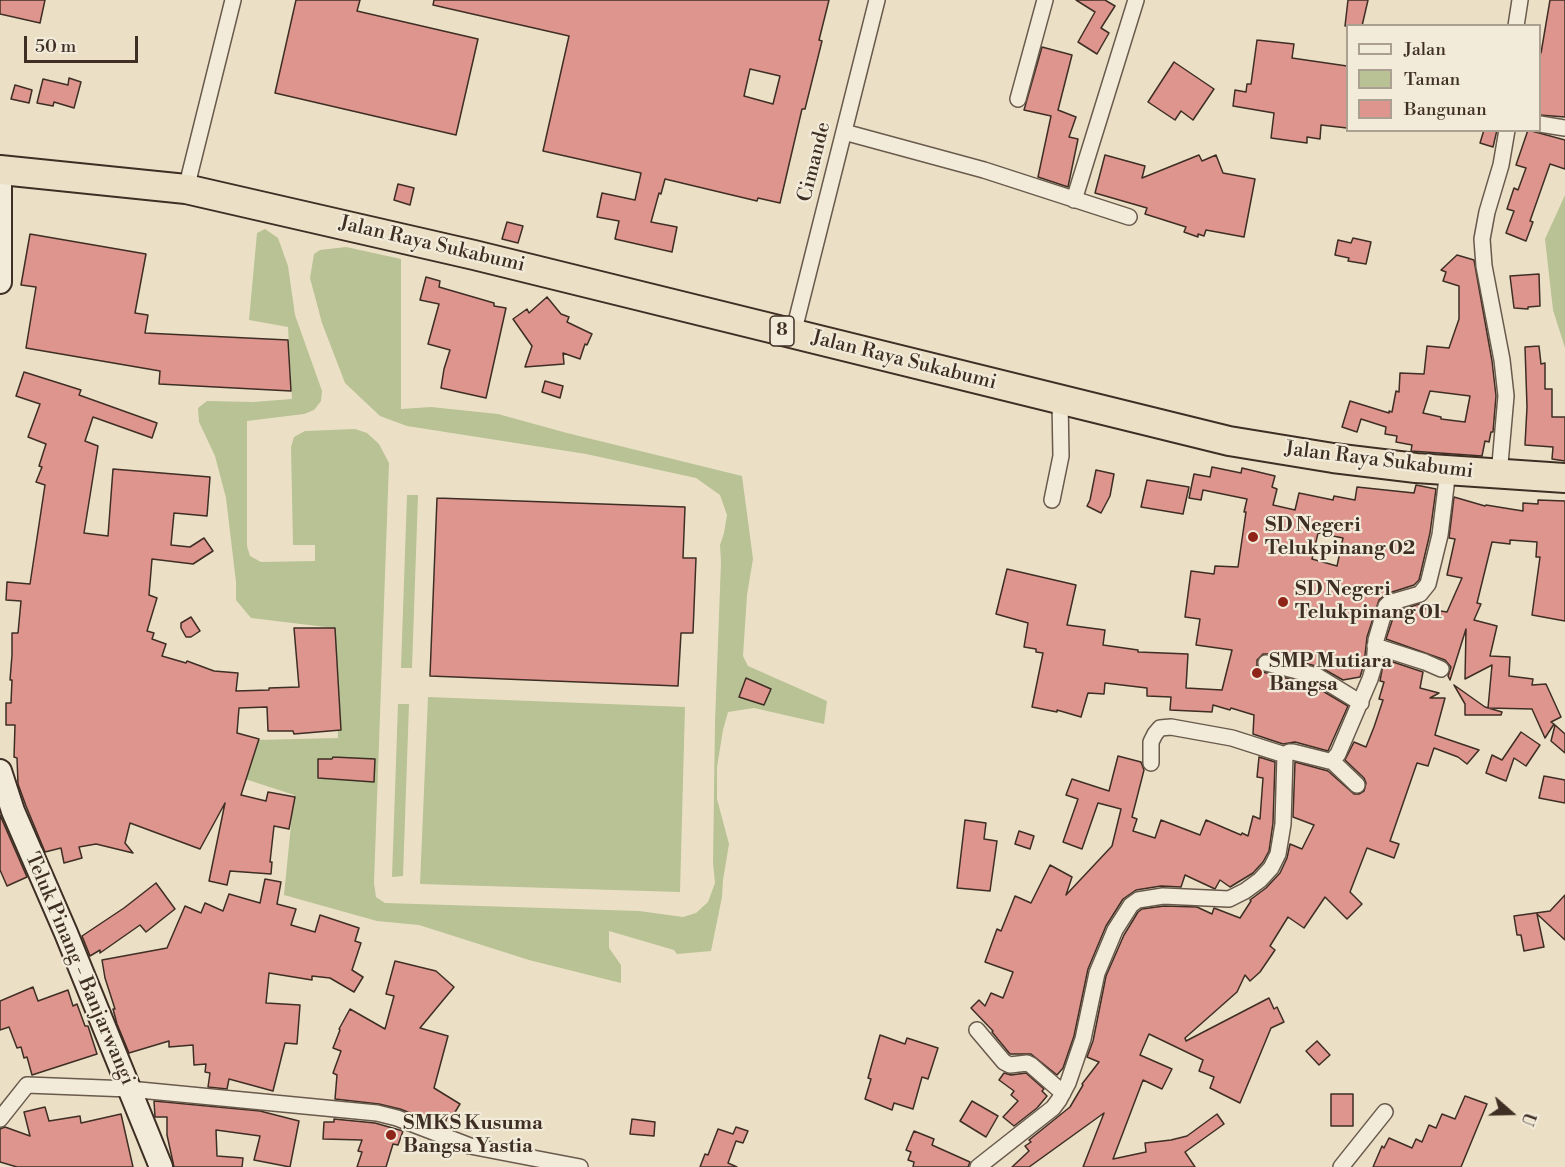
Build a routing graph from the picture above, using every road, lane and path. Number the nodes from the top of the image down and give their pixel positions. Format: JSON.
{"nodes":[{"id":1,"x":233,"y":0,"type":"edge"},
{"id":2,"x":877,"y":0,"type":"edge"},
{"id":3,"x":1045,"y":0,"type":"edge"},
{"id":4,"x":1136,"y":0,"type":"edge"},
{"id":5,"x":1521,"y":0,"type":"edge"},
{"id":6,"x":1516,"y":24,"type":"edge"},
{"id":7,"x":1018,"y":99,"type":"dead end"},
{"id":8,"x":1541,"y":124,"type":"edge"},
{"id":9,"x":1565,"y":128,"type":"edge"},
{"id":10,"x":844,"y":132,"type":"junction"},
{"id":11,"x":1507,"y":132,"type":"edge"},
{"id":12,"x":0,"y":170,"type":"edge"},
{"id":13,"x":186,"y":189,"type":"junction"},
{"id":14,"x":1074,"y":200,"type":"junction"},
{"id":15,"x":1129,"y":217,"type":"dead end"},
{"id":16,"x":0,"y":282,"type":"edge"},
{"id":17,"x":793,"y":334,"type":"junction"},
{"id":18,"x":1060,"y":401,"type":"junction"},
{"id":19,"x":1448,"y":471,"type":"junction"},
{"id":20,"x":1499,"y":475,"type":"junction"},
{"id":21,"x":1565,"y":478,"type":"edge"},
{"id":22,"x":1052,"y":500,"type":"dead end"},
{"id":23,"x":1375,"y":646,"type":"junction"},
{"id":24,"x":1266,"y":663,"type":"dead end"},
{"id":25,"x":1441,"y":669,"type":"dead end"},
{"id":26,"x":1361,"y":703,"type":"junction"},
{"id":27,"x":1285,"y":755,"type":"junction"},
{"id":28,"x":1332,"y":761,"type":"junction"},
{"id":29,"x":1151,"y":763,"type":"dead end"},
{"id":30,"x":0,"y":771,"type":"edge"},
{"id":31,"x":1357,"y":786,"type":"dead end"},
{"id":32,"x":977,"y":1030,"type":"dead end"},
{"id":33,"x":129,"y":1089,"type":"junction"},
{"id":34,"x":1064,"y":1093,"type":"junction"},
{"id":35,"x":1385,"y":1112,"type":"dead end"},
{"id":36,"x":0,"y":1119,"type":"edge"},
{"id":37,"x":160,"y":1167,"type":"edge"},
{"id":38,"x":580,"y":1167,"type":"edge"},
{"id":39,"x":978,"y":1167,"type":"edge"},
{"id":40,"x":1341,"y":1167,"type":"edge"}],
"edges":[{"from":1,"to":13,"type":"street"},
{"from":2,"to":10,"type":"street","name":"Cimande"},
{"from":3,"to":7,"type":"street"},
{"from":4,"to":14,"type":"street"},
{"from":5,"to":6,"type":"street"},
{"from":8,"to":9,"type":"street"},
{"from":10,"to":14,"type":"street"},
{"from":10,"to":17,"type":"street","name":"Cimande"},
{"from":11,"to":20,"type":"street"},
{"from":12,"to":13,"type":"highway","name":"Jalan Raya Sukabumi","number":"8"},
{"from":12,"to":16,"type":"main road"},
{"from":13,"to":17,"type":"highway","name":"Jalan Raya Sukabumi","number":"8"},
{"from":14,"to":15,"type":"street"},
{"from":17,"to":18,"type":"highway","name":"Jalan Raya Sukabumi","number":"8"},
{"from":18,"to":19,"type":"highway","name":"Jalan Raya Sukabumi","number":"8"},
{"from":18,"to":22,"type":"street"},
{"from":19,"to":20,"type":"highway","name":"Jalan Raya Sukabumi","number":"8"},
{"from":19,"to":23,"type":"street"},
{"from":20,"to":21,"type":"highway","name":"Jalan Raya Sukabumi","number":"8"},
{"from":23,"to":25,"type":"street"},
{"from":23,"to":26,"type":"street"},
{"from":24,"to":26,"type":"street"},
{"from":26,"to":28,"type":"street"},
{"from":27,"to":28,"type":"street"},
{"from":27,"to":29,"type":"street"},
{"from":27,"to":34,"type":"street"},
{"from":28,"to":31,"type":"street"},
{"from":30,"to":33,"type":"main road","name":"Teluk Pinang - Banjarwangi"},
{"from":32,"to":34,"type":"street"},
{"from":33,"to":36,"type":"street"},
{"from":33,"to":37,"type":"main road","name":"Teluk Pinang - Banjarwangi"},
{"from":33,"to":38,"type":"street"},
{"from":34,"to":39,"type":"street"},
{"from":35,"to":40,"type":"street"}]}
